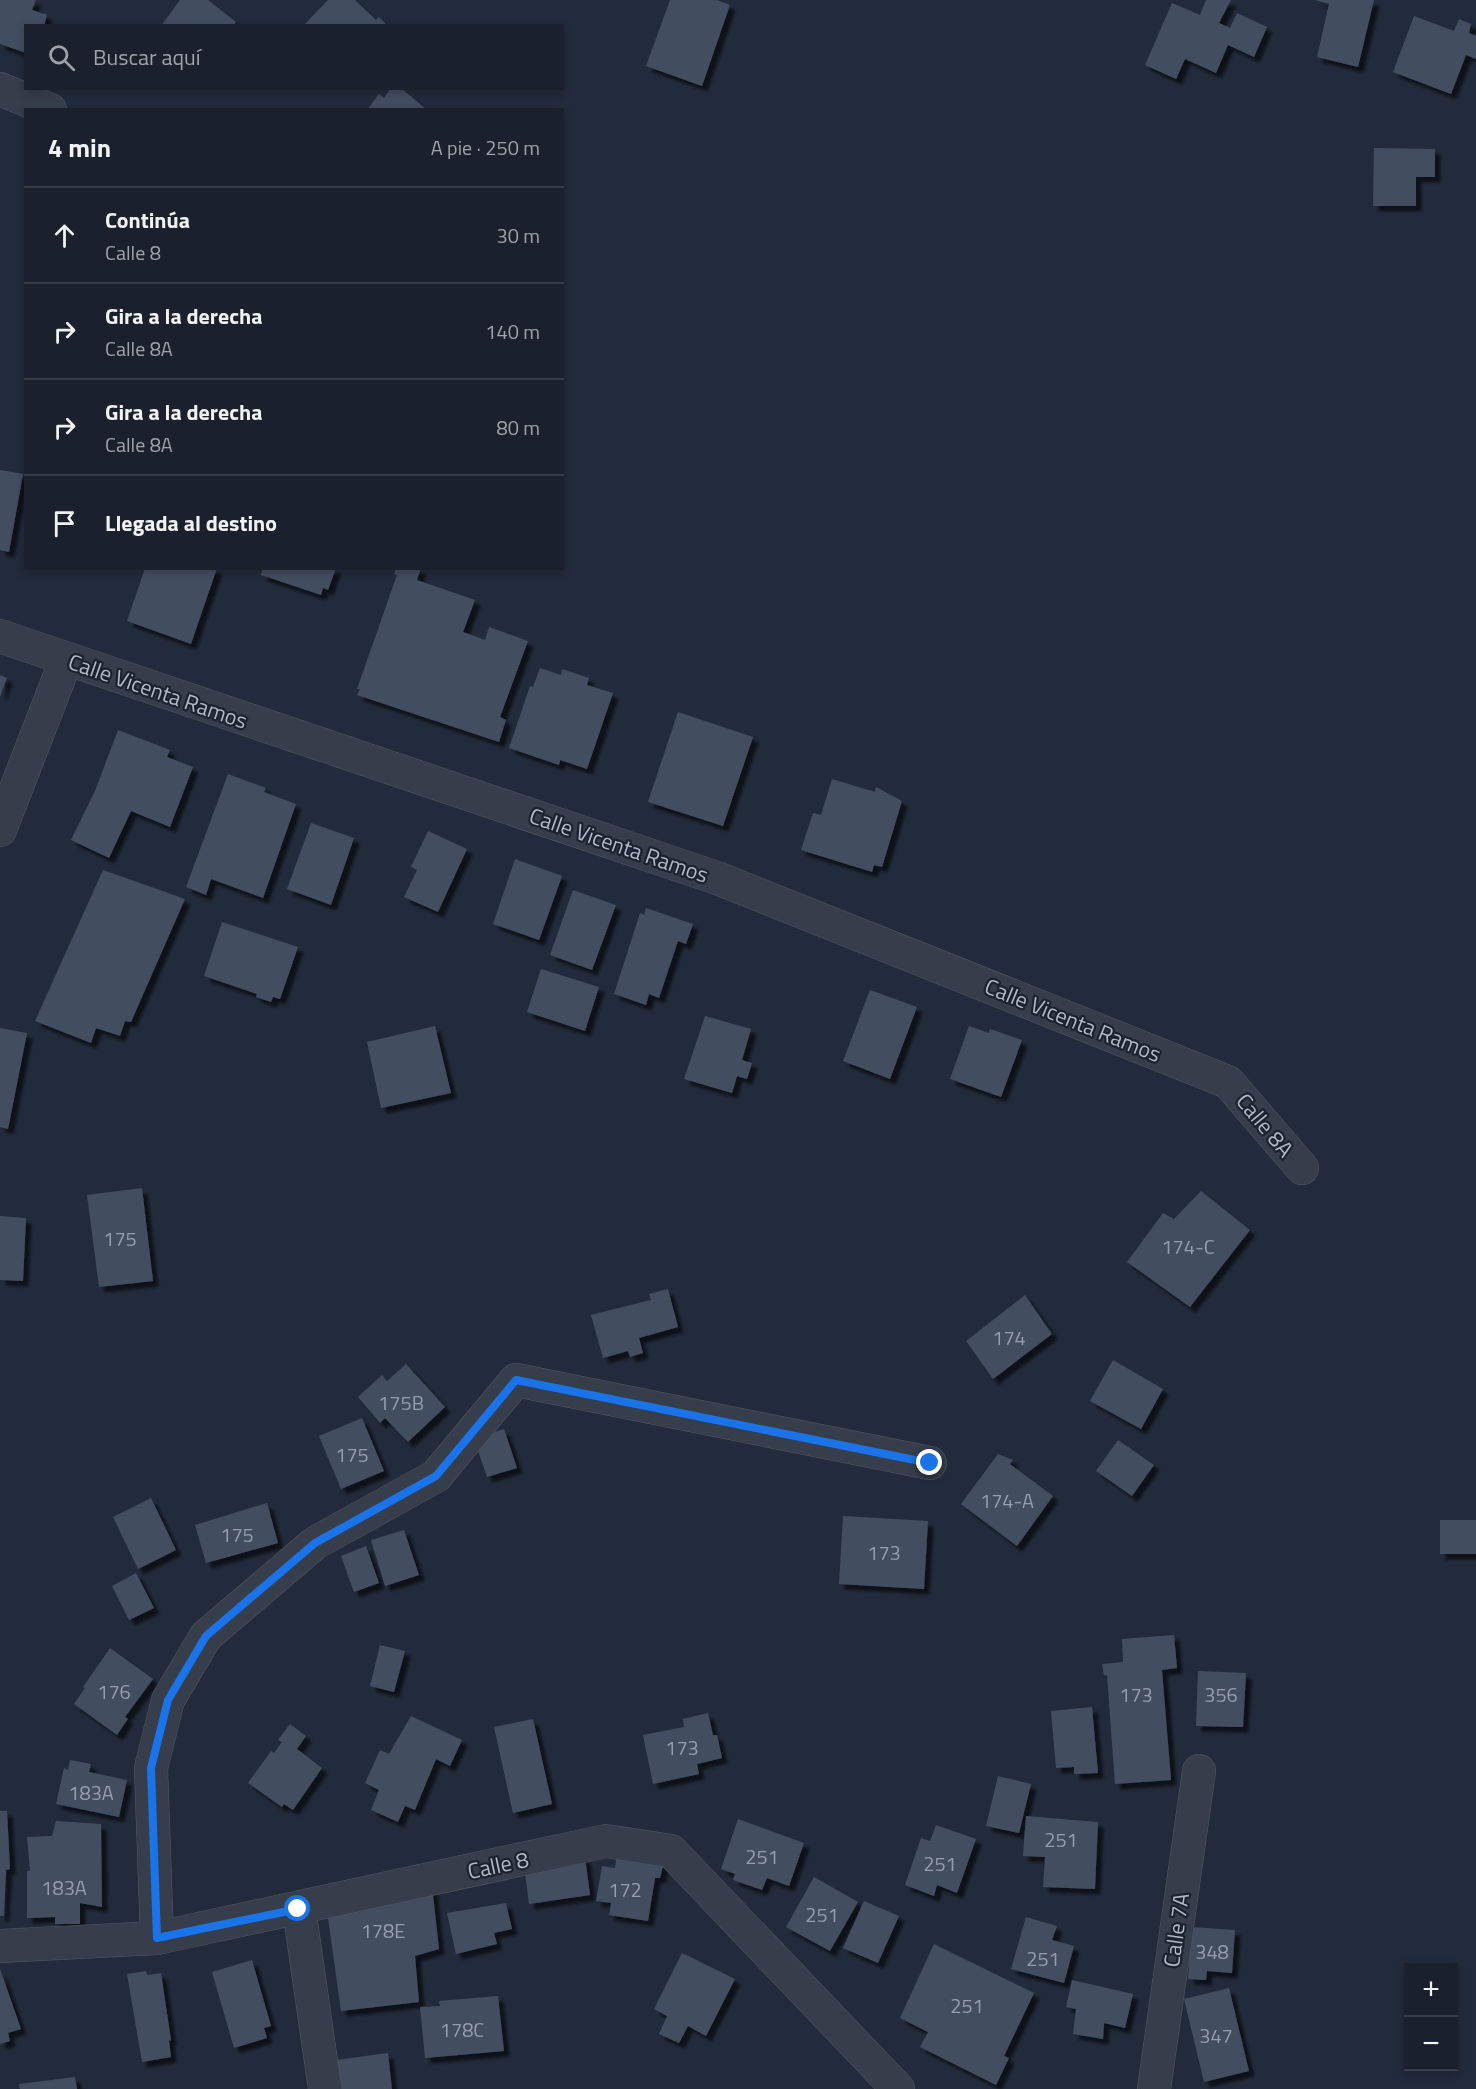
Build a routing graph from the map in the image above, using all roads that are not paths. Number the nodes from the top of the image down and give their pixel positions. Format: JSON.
{"nodes":[{"id":1,"x":0,"y":89,"type":"edge"},
{"id":2,"x":45,"y":108,"type":"edge"},
{"id":3,"x":0,"y":636,"type":"edge"},
{"id":4,"x":66,"y":660,"type":"junction"},
{"id":5,"x":0,"y":830,"type":"edge"},
{"id":6,"x":1228,"y":1082,"type":"joint"},
{"id":7,"x":1302,"y":1168,"type":"dead end"},
{"id":8,"x":930,"y":1463,"type":"dead end"},
{"id":9,"x":1199,"y":1771,"type":"dead end"},
{"id":10,"x":298,"y":1909,"type":"junction"},
{"id":11,"x":157,"y":1938,"type":"junction"},
{"id":12,"x":0,"y":1946,"type":"edge"},
{"id":13,"x":325,"y":2089,"type":"edge"},
{"id":14,"x":898,"y":2089,"type":"edge"},
{"id":15,"x":1154,"y":2089,"type":"edge"}],
"edges":[{"from":1,"to":2,"type":"street"},
{"from":3,"to":4,"type":"street","name":"Calle Vicenta Ramos"},
{"from":4,"to":5,"type":"street"},
{"from":4,"to":6,"type":"street","name":"Calle Vicenta Ramos"},
{"from":6,"to":7,"type":"street","name":"Calle 8A"},
{"from":8,"to":11,"type":"street"},
{"from":9,"to":15,"type":"street","name":"Calle 7A"},
{"from":10,"to":11,"type":"street","name":"Calle 8"},
{"from":10,"to":13,"type":"street"},
{"from":10,"to":14,"type":"street","name":"Calle 8"},
{"from":11,"to":12,"type":"street","name":"Calle 8"}]}
